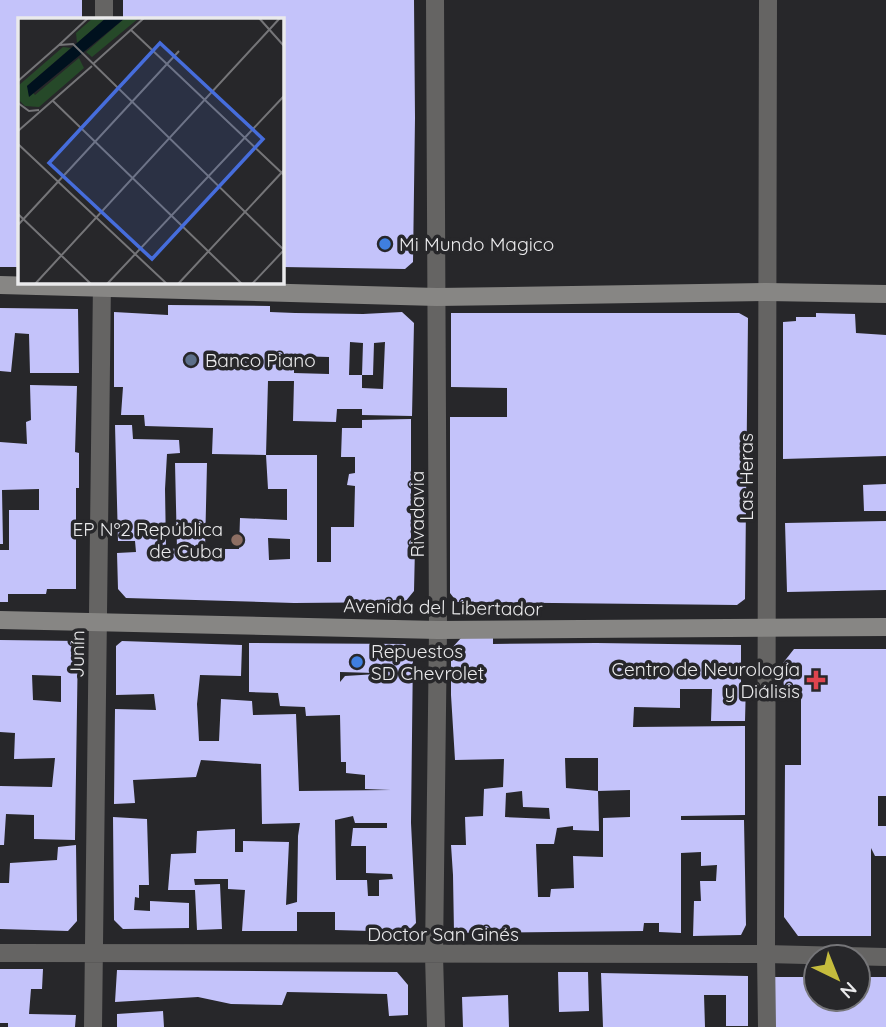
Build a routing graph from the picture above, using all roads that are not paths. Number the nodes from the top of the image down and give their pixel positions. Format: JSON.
{"nodes":[{"id":1,"x":104,"y":0,"type":"edge"},
{"id":2,"x":435,"y":0,"type":"edge"},
{"id":3,"x":768,"y":0,"type":"edge"},
{"id":4,"x":104,"y":18,"type":"edge"},
{"id":5,"x":102,"y":284,"type":"edge"},
{"id":6,"x":0,"y":285,"type":"edge"},
{"id":7,"x":767,"y":292,"type":"junction"},
{"id":8,"x":886,"y":294,"type":"edge"},
{"id":9,"x":437,"y":297,"type":"junction"},
{"id":10,"x":0,"y":620,"type":"edge"},
{"id":11,"x":99,"y":621,"type":"junction"},
{"id":12,"x":886,"y":627,"type":"edge"},
{"id":13,"x":767,"y":628,"type":"junction"},
{"id":14,"x":438,"y":630,"type":"junction"},
{"id":15,"x":0,"y":953,"type":"edge"},
{"id":16,"x":94,"y":953,"type":"junction"},
{"id":17,"x":766,"y":954,"type":"junction"},
{"id":18,"x":435,"y":955,"type":"junction"},
{"id":19,"x":886,"y":957,"type":"edge"},
{"id":20,"x":93,"y":1027,"type":"edge"},
{"id":21,"x":436,"y":1027,"type":"edge"},
{"id":22,"x":767,"y":1027,"type":"edge"}],
"edges":[{"from":1,"to":4,"type":"street"},
{"from":2,"to":9,"type":"street","name":"Rivadavia"},
{"from":3,"to":7,"type":"street","name":"Las Heras"},
{"from":5,"to":6,"type":"main road"},
{"from":5,"to":9,"type":"main road"},
{"from":5,"to":11,"type":"street","name":"Junín"},
{"from":7,"to":8,"type":"main road"},
{"from":7,"to":9,"type":"main road"},
{"from":7,"to":13,"type":"street","name":"Las Heras"},
{"from":9,"to":14,"type":"street","name":"Rivadavia"},
{"from":10,"to":11,"type":"main road","name":"Avenida del Libertador"},
{"from":11,"to":14,"type":"main road","name":"Avenida del Libertador"},
{"from":11,"to":16,"type":"street","name":"Junín"},
{"from":12,"to":13,"type":"main road","name":"Avenida del Libertador"},
{"from":13,"to":14,"type":"main road","name":"Avenida del Libertador"},
{"from":13,"to":17,"type":"street","name":"Las Heras"},
{"from":14,"to":18,"type":"street","name":"Rivadavia"},
{"from":15,"to":16,"type":"street","name":"Doctor San Ginés"},
{"from":16,"to":18,"type":"street","name":"Doctor San Ginés"},
{"from":16,"to":20,"type":"street","name":"Junín"},
{"from":17,"to":18,"type":"street","name":"Doctor San Ginés"},
{"from":17,"to":19,"type":"street","name":"Doctor San Ginés"},
{"from":17,"to":22,"type":"street","name":"Las Heras"},
{"from":18,"to":21,"type":"street","name":"Rivadavia"}]}
